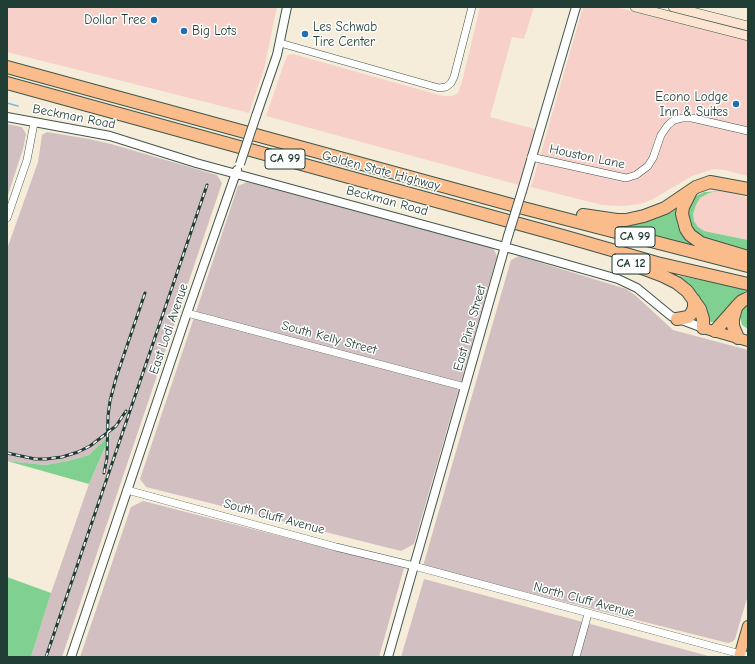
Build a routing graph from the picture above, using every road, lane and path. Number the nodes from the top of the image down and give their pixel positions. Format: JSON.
{"nodes":[{"id":1,"x":287,"y":7,"type":"edge"},
{"id":2,"x":472,"y":7,"type":"edge"},
{"id":3,"x":576,"y":7,"type":"edge"},
{"id":4,"x":635,"y":7,"type":"edge"},
{"id":5,"x":673,"y":7,"type":"edge"},
{"id":6,"x":691,"y":13,"type":"edge"},
{"id":7,"x":748,"y":26,"type":"edge"},
{"id":8,"x":748,"y":36,"type":"edge"},
{"id":9,"x":280,"y":43,"type":"junction"},
{"id":10,"x":7,"y":66,"type":"edge"},
{"id":11,"x":7,"y":83,"type":"edge"},
{"id":12,"x":7,"y":117,"type":"edge"},
{"id":13,"x":34,"y":123,"type":"junction"},
{"id":14,"x":748,"y":131,"type":"edge"},
{"id":15,"x":531,"y":157,"type":"junction"},
{"id":16,"x":236,"y":174,"type":"junction"},
{"id":17,"x":748,"y":189,"type":"edge"},
{"id":18,"x":691,"y":190,"type":"junction"},
{"id":19,"x":523,"y":208,"type":"junction"},
{"id":20,"x":7,"y":218,"type":"edge"},
{"id":21,"x":563,"y":236,"type":"junction"},
{"id":22,"x":505,"y":247,"type":"junction"},
{"id":23,"x":748,"y":257,"type":"edge"},
{"id":24,"x":748,"y":266,"type":"edge"},
{"id":25,"x":748,"y":284,"type":"edge"},
{"id":26,"x":748,"y":298,"type":"edge"},
{"id":27,"x":694,"y":300,"type":"junction"},
{"id":28,"x":738,"y":305,"type":"junction"},
{"id":29,"x":187,"y":313,"type":"junction"},
{"id":30,"x":677,"y":319,"type":"junction"},
{"id":31,"x":709,"y":330,"type":"junction"},
{"id":32,"x":743,"y":339,"type":"edge"},
{"id":33,"x":466,"y":387,"type":"junction"},
{"id":34,"x":127,"y":490,"type":"junction"},
{"id":35,"x":414,"y":566,"type":"junction"},
{"id":36,"x":588,"y":614,"type":"junction"},
{"id":37,"x":748,"y":626,"type":"edge"},
{"id":38,"x":742,"y":656,"type":"edge"},
{"id":39,"x":71,"y":657,"type":"edge"},
{"id":40,"x":388,"y":657,"type":"edge"},
{"id":41,"x":576,"y":657,"type":"edge"}],
"edges":[{"from":1,"to":9,"type":"street","name":"East Lodi Avenue"},
{"from":2,"to":9,"type":"street"},
{"from":3,"to":15,"type":"street","name":"East Pine Street"},
{"from":4,"to":6,"type":"main road"},
{"from":5,"to":6,"type":"main road"},
{"from":6,"to":7,"type":"main road"},
{"from":6,"to":8,"type":"main road"},
{"from":9,"to":16,"type":"street","name":"East Lodi Avenue","bridge":true},
{"from":10,"to":19,"type":"highway","name":"Golden State Highway","number":"CA 99"},
{"from":11,"to":21,"type":"highway","name":"Golden State Highway","number":"CA 99"},
{"from":12,"to":13,"type":"street","name":"Beckman Road"},
{"from":13,"to":16,"type":"street","name":"Beckman Road"},
{"from":13,"to":20,"type":"street"},
{"from":14,"to":15,"type":"street","name":"Houston Lane"},
{"from":15,"to":22,"type":"street","name":"East Pine Street","bridge":true},
{"from":16,"to":22,"type":"street","name":"Beckman Road"},
{"from":16,"to":29,"type":"street","name":"East Lodi Avenue"},
{"from":17,"to":18,"type":"highway"},
{"from":18,"to":19,"type":"highway"},
{"from":18,"to":23,"type":"highway"},
{"from":19,"to":24,"type":"highway","name":"Golden State Highway","number":"CA 99"},
{"from":21,"to":25,"type":"highway","name":"Golden State Highway","number":"CA 99"},
{"from":21,"to":27,"type":"highway","number":"CA 12"},
{"from":22,"to":30,"type":"street","name":"Beckman Road"},
{"from":22,"to":33,"type":"street","name":"East Pine Street"},
{"from":26,"to":28,"type":"highway"},
{"from":27,"to":30,"type":"highway"},
{"from":27,"to":31,"type":"highway","number":"CA 12"},
{"from":28,"to":31,"type":"highway"},
{"from":28,"to":32,"type":"highway"},
{"from":29,"to":33,"type":"street","name":"South Kelly Street"},
{"from":29,"to":34,"type":"street","name":"East Lodi Avenue"},
{"from":30,"to":31,"type":"street","name":"Beckman Road"},
{"from":31,"to":32,"type":"main road","name":"Beckman Road"},
{"from":33,"to":35,"type":"street","name":"East Pine Street"},
{"from":34,"to":35,"type":"street","name":"South Cluff Avenue"},
{"from":34,"to":39,"type":"street","name":"East Lodi Avenue"},
{"from":35,"to":36,"type":"street","name":"North Cluff Avenue"},
{"from":35,"to":40,"type":"street","name":"East Pine Street"},
{"from":36,"to":38,"type":"street","name":"North Cluff Avenue"},
{"from":36,"to":41,"type":"street"},
{"from":37,"to":38,"type":"main road"}]}
